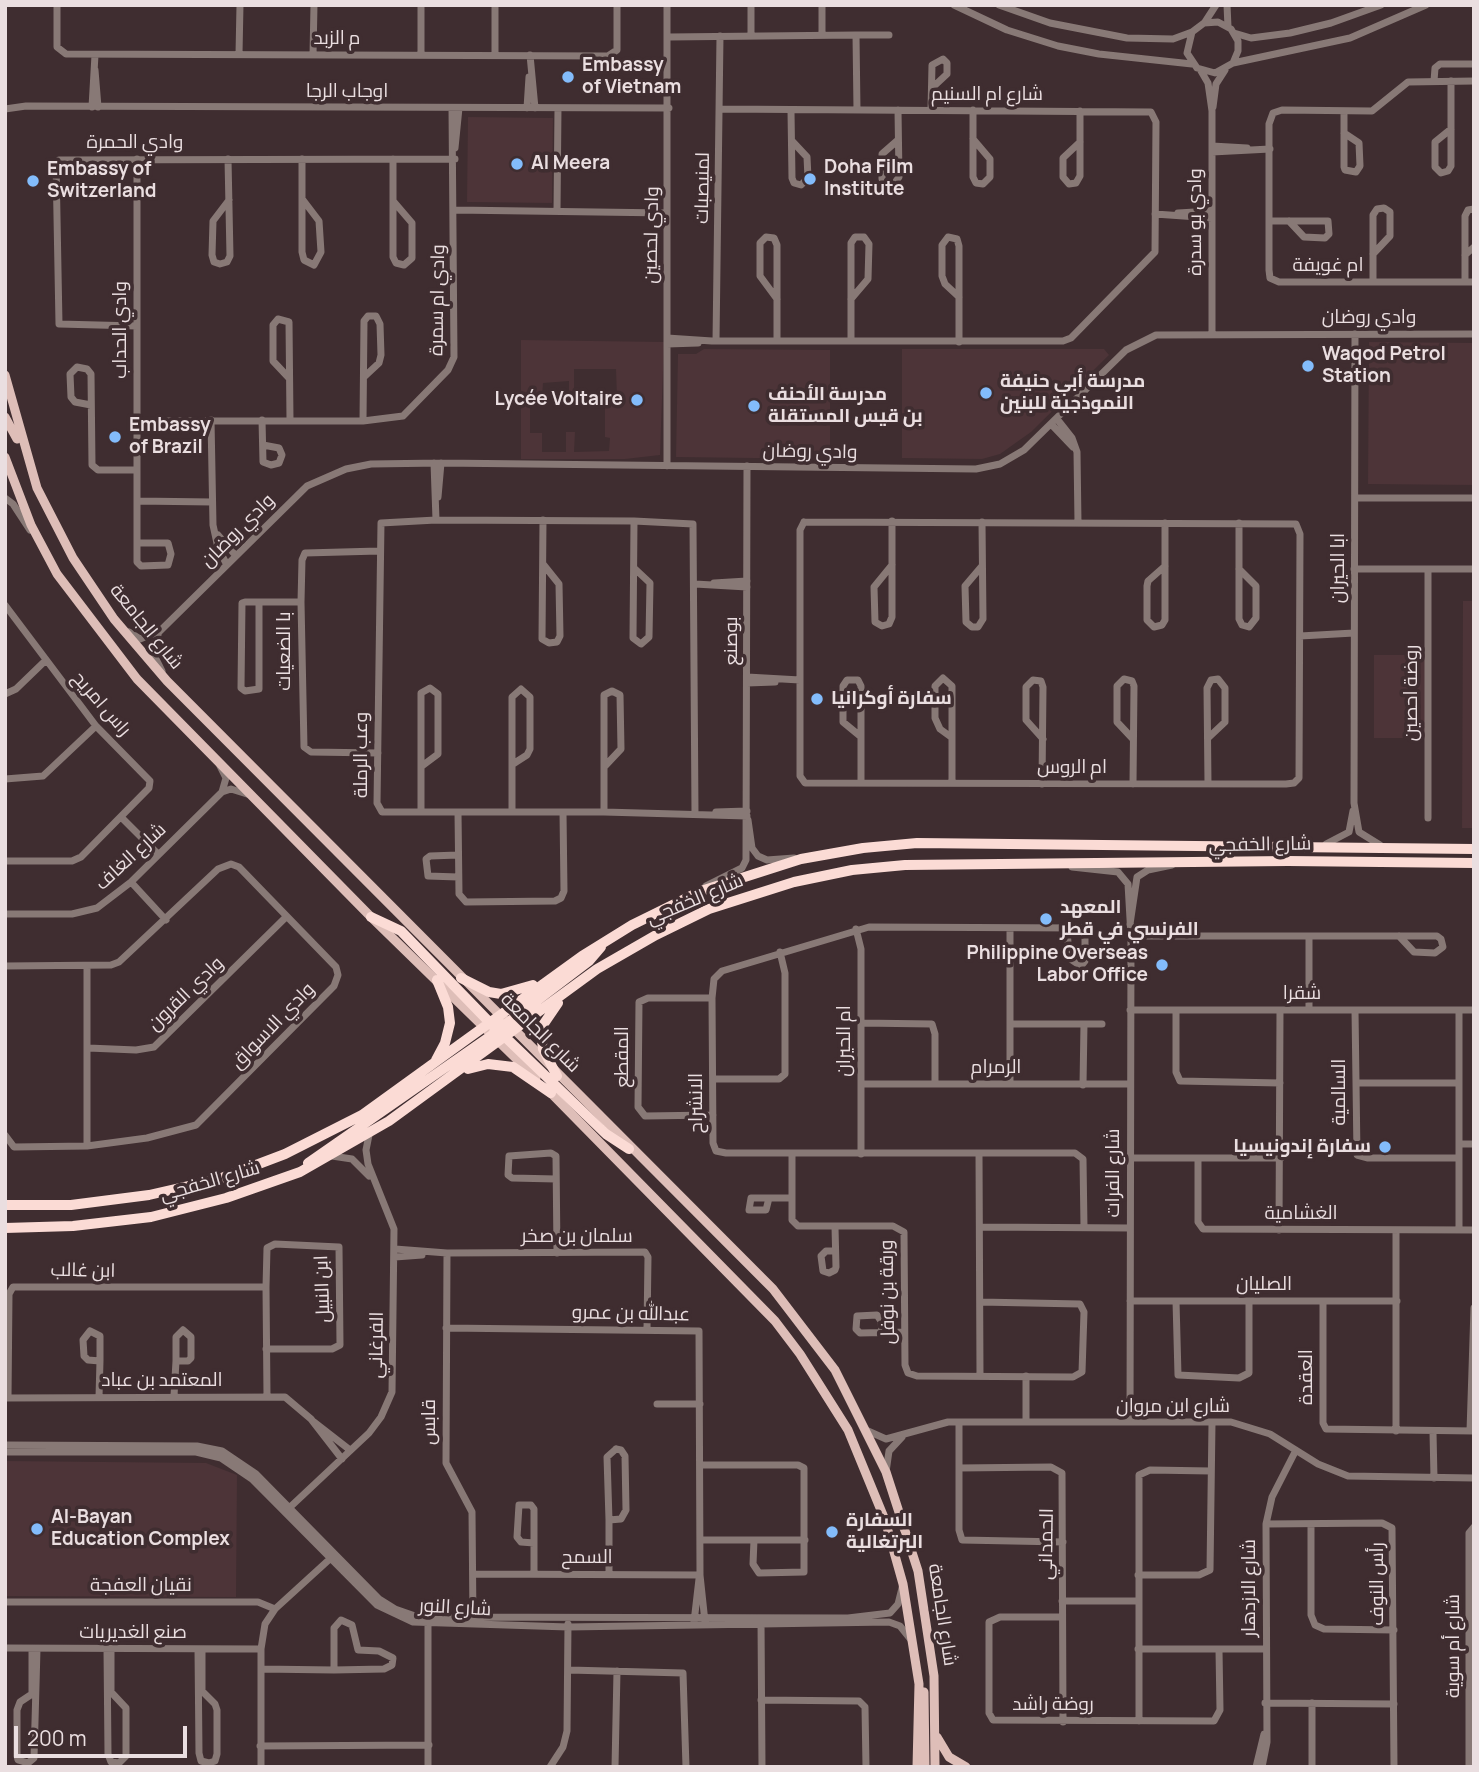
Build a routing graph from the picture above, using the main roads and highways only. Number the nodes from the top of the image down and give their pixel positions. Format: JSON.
{"nodes":[{"id":1,"x":5,"y":375,"type":"edge"},
{"id":2,"x":5,"y":417,"type":"edge"},
{"id":3,"x":24,"y":449,"type":"junction"},
{"id":4,"x":5,"y":457,"type":"edge"},
{"id":5,"x":1473,"y":848,"type":"edge"},
{"id":6,"x":1473,"y":863,"type":"edge"},
{"id":7,"x":371,"y":917,"type":"junction"},
{"id":8,"x":603,"y":942,"type":"junction"},
{"id":9,"x":461,"y":978,"type":"junction"},
{"id":10,"x":437,"y":980,"type":"junction"},
{"id":11,"x":543,"y":984,"type":"junction"},
{"id":12,"x":568,"y":990,"type":"junction"},
{"id":13,"x":499,"y":1030,"type":"junction"},
{"id":14,"x":434,"y":1064,"type":"junction"},
{"id":15,"x":459,"y":1072,"type":"junction"},
{"id":16,"x":557,"y":1076,"type":"junction"},
{"id":17,"x":551,"y":1093,"type":"junction"},
{"id":18,"x":629,"y":1149,"type":"junction"},
{"id":19,"x":300,"y":1171,"type":"junction"},
{"id":20,"x":5,"y":1205,"type":"edge"},
{"id":21,"x":5,"y":1228,"type":"edge"},
{"id":22,"x":916,"y":1657,"type":"junction"},
{"id":23,"x":935,"y":1734,"type":"junction"},
{"id":24,"x":917,"y":1767,"type":"edge"},
{"id":25,"x":925,"y":1767,"type":"edge"},
{"id":26,"x":935,"y":1767,"type":"edge"},
{"id":27,"x":966,"y":1767,"type":"edge"}],
"edges":[{"from":1,"to":3,"type":"main road","name":"شارع الجامعة"},
{"from":2,"to":3,"type":"main road"},
{"from":3,"to":9,"type":"main road","name":"شارع الجامعة"},
{"from":4,"to":7,"type":"main road","name":"شارع الجامعة"},
{"from":5,"to":8,"type":"highway","name":"شارع الخفجي"},
{"from":6,"to":12,"type":"highway","name":"شارع الخفجي"},
{"from":7,"to":10,"type":"main road","name":"شارع الجامعة"},
{"from":7,"to":13,"type":"highway"},
{"from":8,"to":11,"type":"highway","name":"شارع الخفجي"},
{"from":8,"to":13,"type":"highway"},
{"from":9,"to":11,"type":"highway"},
{"from":9,"to":13,"type":"main road","name":"شارع الجامعة"},
{"from":10,"to":13,"type":"main road","name":"شارع الجامعة"},
{"from":10,"to":14,"type":"highway"},
{"from":11,"to":13,"type":"highway","name":"شارع الخفجي"},
{"from":12,"to":13,"type":"highway","name":"شارع الخفجي"},
{"from":12,"to":16,"type":"highway"},
{"from":13,"to":14,"type":"highway","name":"شارع الخفجي"},
{"from":13,"to":15,"type":"highway","name":"شارع الخفجي"},
{"from":13,"to":16,"type":"main road","name":"شارع الجامعة"},
{"from":13,"to":17,"type":"main road","name":"شارع الجامعة"},
{"from":13,"to":18,"type":"highway"},
{"from":13,"to":19,"type":"highway"},
{"from":14,"to":20,"type":"highway","name":"شارع الخفجي"},
{"from":15,"to":17,"type":"highway"},
{"from":15,"to":19,"type":"highway","name":"شارع الخفجي"},
{"from":16,"to":18,"type":"main road","name":"شارع الجامعة"},
{"from":17,"to":22,"type":"main road","name":"شارع الجامعة"},
{"from":18,"to":23,"type":"main road","name":"شارع الجامعة"},
{"from":19,"to":21,"type":"highway","name":"شارع الخفجي"},
{"from":22,"to":24,"type":"main road","name":"شارع الجامعة"},
{"from":22,"to":25,"type":"main road"},
{"from":23,"to":26,"type":"main road","name":"شارع الجامعة"},
{"from":23,"to":27,"type":"main road"}]}
